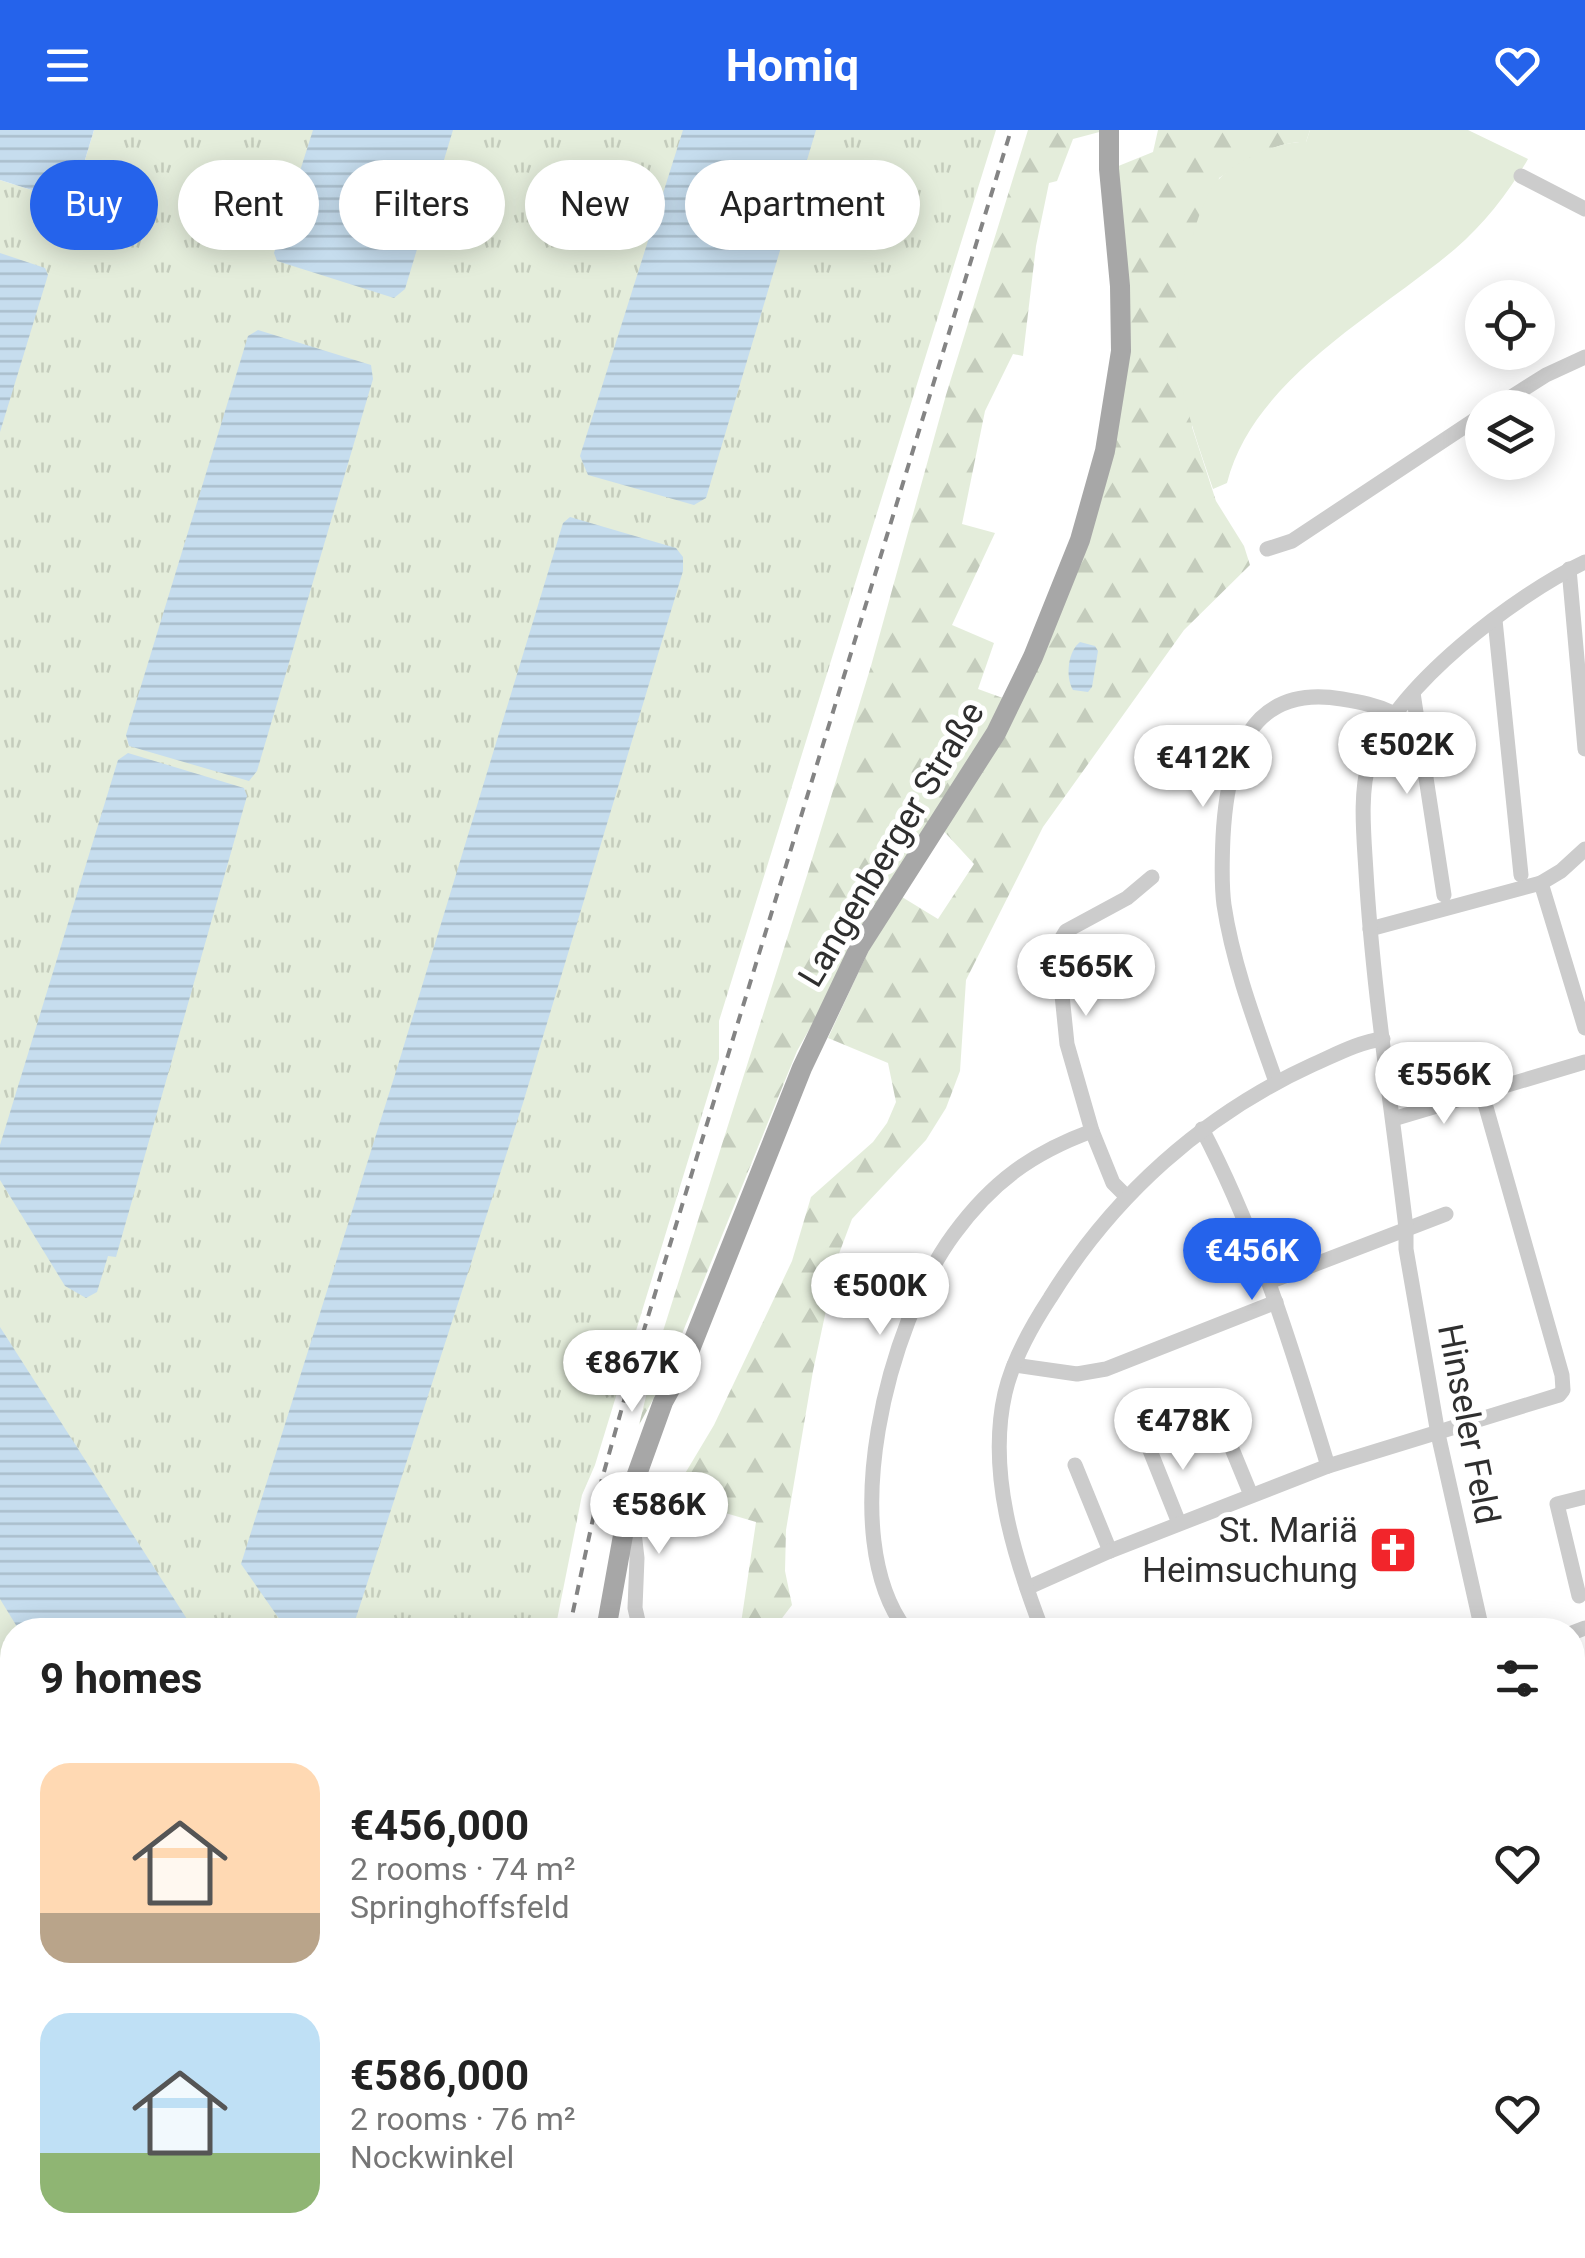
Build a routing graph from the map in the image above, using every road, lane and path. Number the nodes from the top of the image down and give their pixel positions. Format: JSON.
{"nodes":[{"id":1,"x":1109,"y":130,"type":"edge"},
{"id":2,"x":1521,"y":176,"type":"dead end"},
{"id":3,"x":1585,"y":210,"type":"edge"},
{"id":4,"x":1585,"y":356,"type":"edge"},
{"id":5,"x":1522,"y":390,"type":"edge"},
{"id":6,"x":1465,"y":426,"type":"edge"},
{"id":7,"x":1267,"y":549,"type":"dead end"},
{"id":8,"x":1585,"y":562,"type":"edge"},
{"id":9,"x":1569,"y":569,"type":"junction"},
{"id":10,"x":1495,"y":620,"type":"junction"},
{"id":11,"x":1413,"y":693,"type":"junction"},
{"id":12,"x":1393,"y":713,"type":"junction"},
{"id":13,"x":1585,"y":749,"type":"edge"},
{"id":14,"x":1585,"y":849,"type":"edge"},
{"id":15,"x":1520,"y":876,"type":"dead end"},
{"id":16,"x":1152,"y":877,"type":"dead end"},
{"id":17,"x":1541,"y":883,"type":"junction"},
{"id":18,"x":1444,"y":894,"type":"dead end"},
{"id":19,"x":1370,"y":929,"type":"junction"},
{"id":20,"x":1585,"y":1028,"type":"edge"},
{"id":21,"x":1383,"y":1039,"type":"junction"},
{"id":22,"x":1585,"y":1062,"type":"edge"},
{"id":23,"x":1276,"y":1082,"type":"junction"},
{"id":24,"x":1482,"y":1092,"type":"junction"},
{"id":25,"x":1393,"y":1120,"type":"junction"},
{"id":26,"x":1202,"y":1129,"type":"junction"},
{"id":27,"x":1092,"y":1130,"type":"junction"},
{"id":28,"x":1125,"y":1196,"type":"junction"},
{"id":29,"x":1446,"y":1214,"type":"dead end"},
{"id":30,"x":1406,"y":1228,"type":"junction"},
{"id":31,"x":1269,"y":1282,"type":"junction"},
{"id":32,"x":1276,"y":1302,"type":"junction"},
{"id":33,"x":1014,"y":1365,"type":"junction"},
{"id":34,"x":1216,"y":1410,"type":"dead end"},
{"id":35,"x":1438,"y":1434,"type":"junction"},
{"id":36,"x":1146,"y":1438,"type":"dead end"},
{"id":37,"x":1075,"y":1465,"type":"dead end"},
{"id":38,"x":1328,"y":1466,"type":"junction"},
{"id":39,"x":630,"y":1492,"type":"junction"},
{"id":40,"x":1251,"y":1495,"type":"junction"},
{"id":41,"x":1585,"y":1498,"type":"edge"},
{"id":42,"x":1178,"y":1523,"type":"junction"},
{"id":43,"x":1110,"y":1551,"type":"junction"},
{"id":44,"x":1028,"y":1588,"type":"junction"},
{"id":45,"x":1579,"y":1596,"type":"dead end"},
{"id":46,"x":608,"y":1618,"type":"edge"},
{"id":47,"x":637,"y":1618,"type":"edge"},
{"id":48,"x":897,"y":1618,"type":"edge"},
{"id":49,"x":1038,"y":1618,"type":"edge"},
{"id":50,"x":1479,"y":1618,"type":"edge"}],
"edges":[{"from":1,"to":39,"type":"main road","name":"Langenberger Straße"},
{"from":2,"to":3,"type":"street"},
{"from":4,"to":5,"type":"street"},
{"from":6,"to":7,"type":"street"},
{"from":8,"to":9,"type":"street","name":"Hinseler Feld"},
{"from":9,"to":10,"type":"street","name":"Hinseler Feld"},
{"from":9,"to":13,"type":"street"},
{"from":10,"to":11,"type":"street","name":"Hinseler Feld"},
{"from":10,"to":15,"type":"street"},
{"from":11,"to":12,"type":"street","name":"Hinseler Feld"},
{"from":11,"to":18,"type":"street"},
{"from":12,"to":19,"type":"street","name":"Hinseler Feld"},
{"from":12,"to":23,"type":"street"},
{"from":14,"to":17,"type":"street"},
{"from":16,"to":27,"type":"street"},
{"from":17,"to":19,"type":"street"},
{"from":17,"to":20,"type":"street"},
{"from":19,"to":21,"type":"street","name":"Hinseler Feld"},
{"from":21,"to":23,"type":"street"},
{"from":21,"to":25,"type":"street","name":"Hinseler Feld"},
{"from":22,"to":24,"type":"street"},
{"from":23,"to":26,"type":"street"},
{"from":24,"to":25,"type":"street"},
{"from":24,"to":35,"type":"street"},
{"from":25,"to":30,"type":"street","name":"Hinseler Feld"},
{"from":26,"to":28,"type":"street"},
{"from":26,"to":31,"type":"street"},
{"from":27,"to":28,"type":"street"},
{"from":27,"to":48,"type":"street"},
{"from":28,"to":33,"type":"street"},
{"from":29,"to":30,"type":"street"},
{"from":30,"to":31,"type":"street"},
{"from":30,"to":35,"type":"street","name":"Hinseler Feld"},
{"from":31,"to":32,"type":"street"},
{"from":32,"to":33,"type":"street"},
{"from":32,"to":38,"type":"street"},
{"from":33,"to":44,"type":"street"},
{"from":34,"to":40,"type":"street"},
{"from":35,"to":38,"type":"street"},
{"from":35,"to":50,"type":"street","name":"Hinseler Feld"},
{"from":36,"to":42,"type":"street"},
{"from":37,"to":43,"type":"street"},
{"from":38,"to":40,"type":"street"},
{"from":39,"to":46,"type":"main road","name":"Langenberger Straße"},
{"from":39,"to":47,"type":"street"},
{"from":40,"to":42,"type":"street"},
{"from":41,"to":45,"type":"street"},
{"from":42,"to":43,"type":"street"},
{"from":43,"to":44,"type":"street"},
{"from":44,"to":49,"type":"street"}]}
